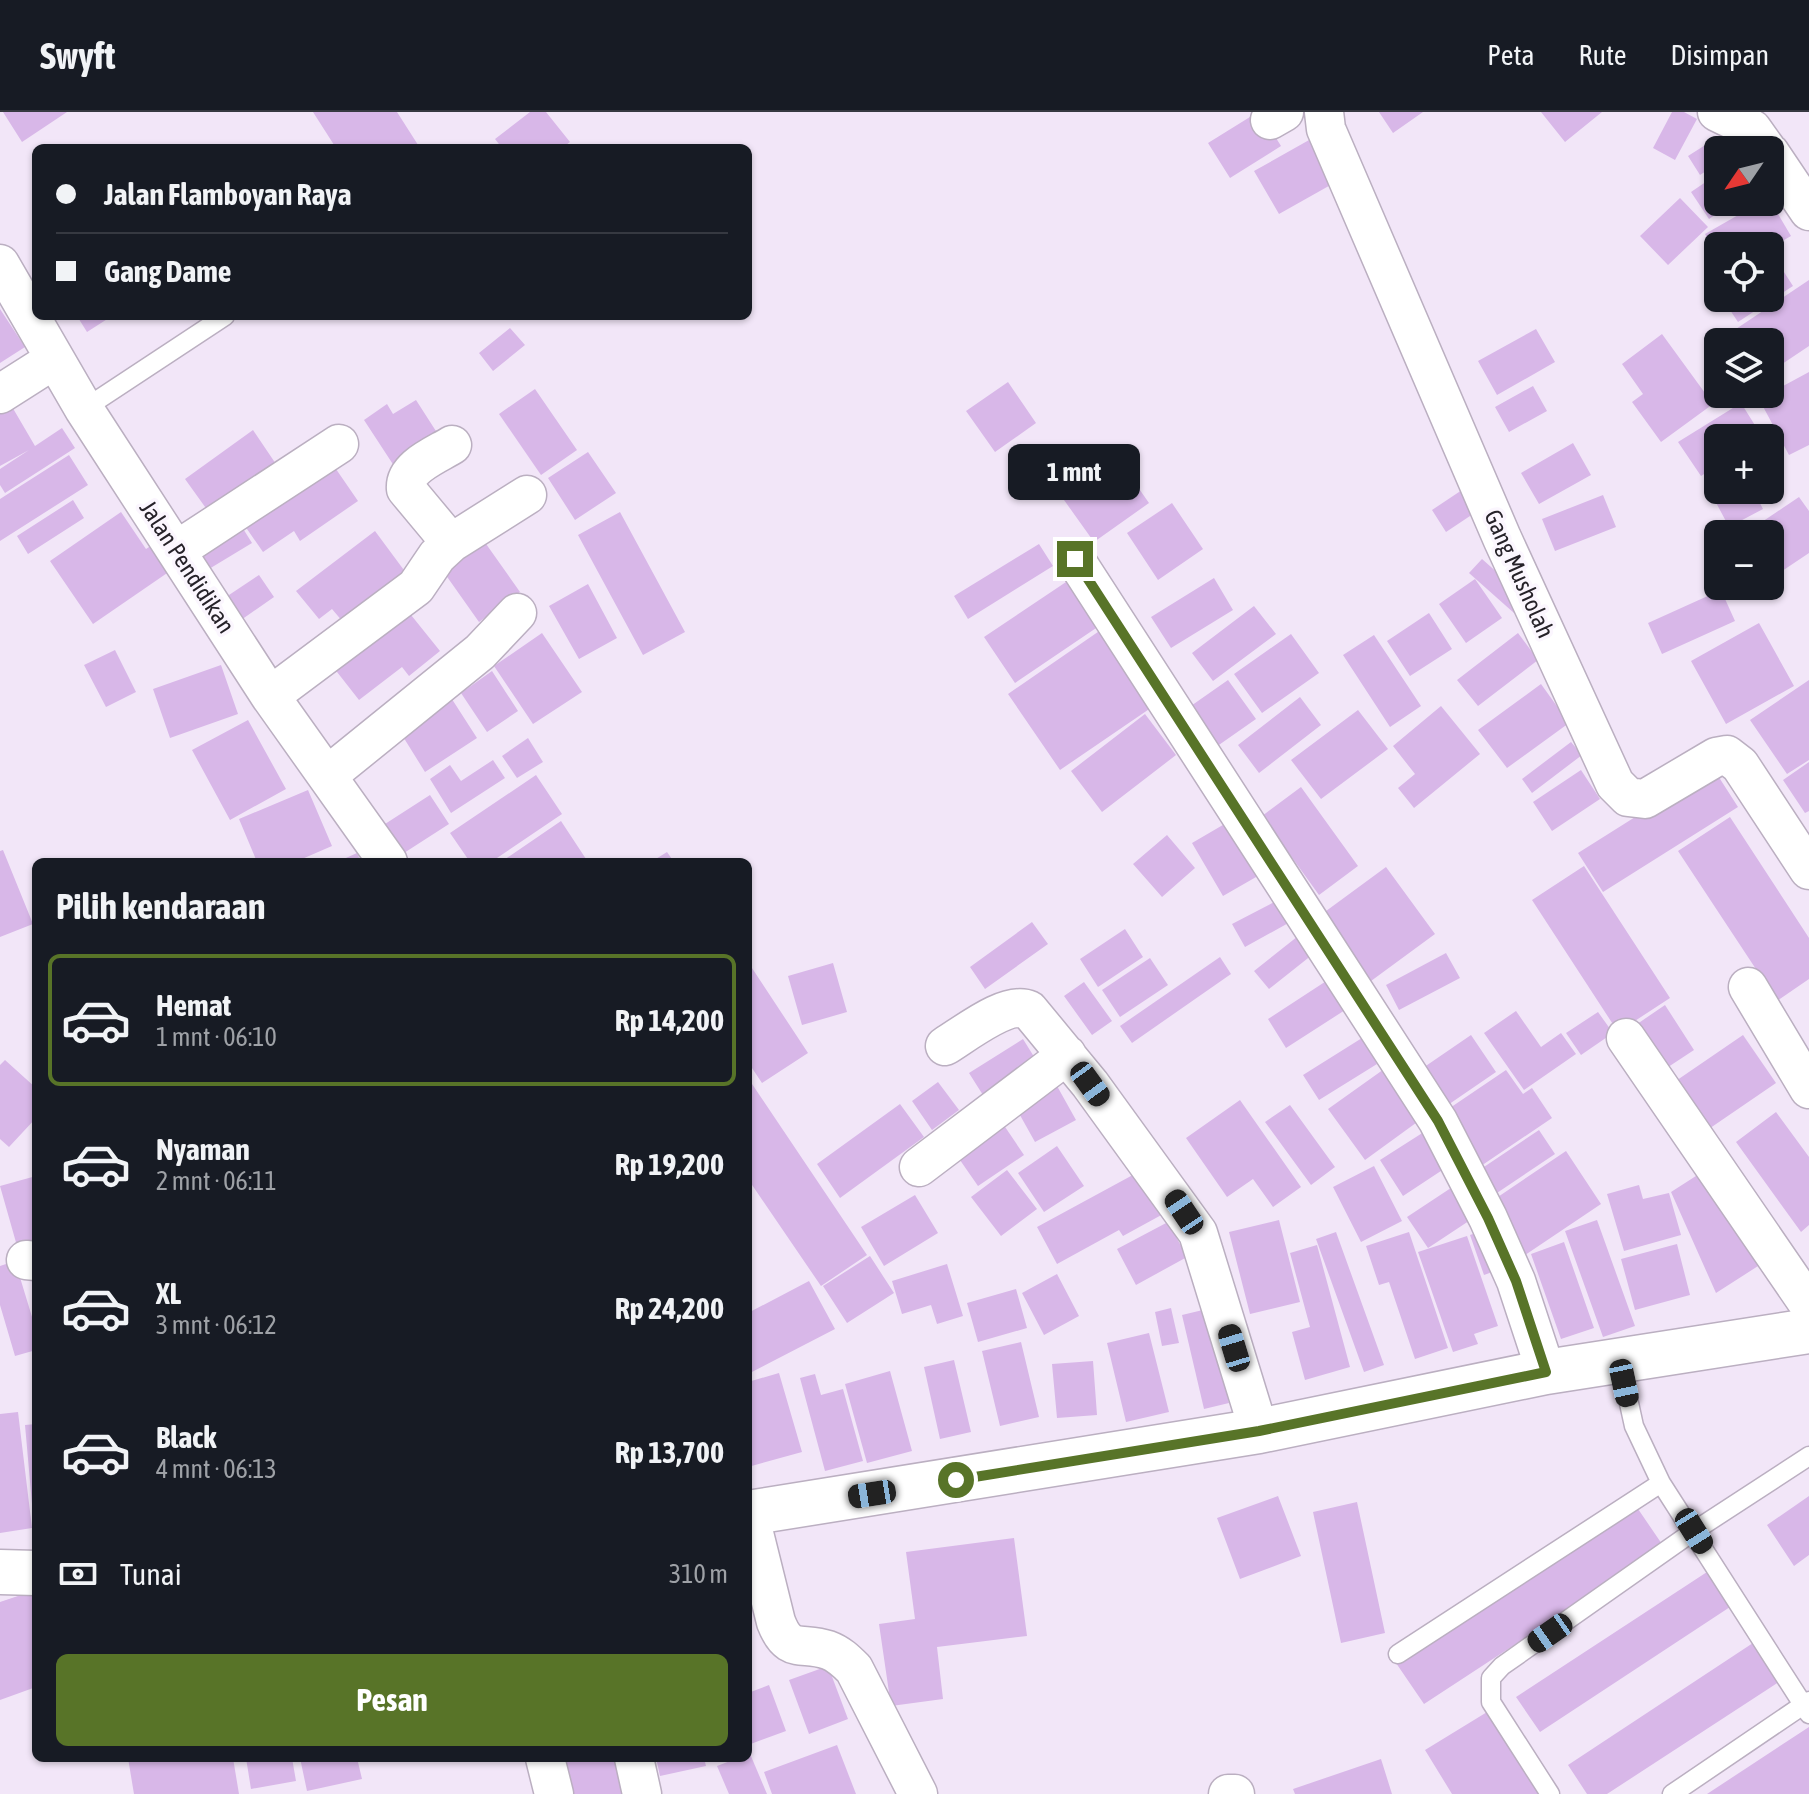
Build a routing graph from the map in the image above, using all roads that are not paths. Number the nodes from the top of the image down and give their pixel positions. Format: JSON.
{"nodes":[{"id":1,"x":1324,"y":112,"type":"edge"},
{"id":2,"x":1717,"y":112,"type":"edge"},
{"id":3,"x":1757,"y":136,"type":"edge"},
{"id":4,"x":1784,"y":174,"type":"edge"},
{"id":5,"x":1809,"y":211,"type":"edge"},
{"id":6,"x":0,"y":264,"type":"edge"},
{"id":7,"x":32,"y":319,"type":"edge"},
{"id":8,"x":32,"y":320,"type":"edge"},
{"id":9,"x":219,"y":320,"type":"edge"},
{"id":10,"x":55,"y":359,"type":"junction"},
{"id":11,"x":0,"y":394,"type":"edge"},
{"id":12,"x":84,"y":409,"type":"junction"},
{"id":13,"x":339,"y":444,"type":"dead end"},
{"id":14,"x":452,"y":445,"type":"dead end"},
{"id":15,"x":527,"y":495,"type":"dead end"},
{"id":16,"x":451,"y":543,"type":"junction"},
{"id":17,"x":177,"y":550,"type":"junction"},
{"id":18,"x":1075,"y":559,"type":"dead end"},
{"id":19,"x":517,"y":613,"type":"dead end"},
{"id":20,"x":270,"y":696,"type":"junction"},
{"id":21,"x":328,"y":775,"type":"junction"},
{"id":22,"x":385,"y":858,"type":"edge"},
{"id":23,"x":1809,"y":870,"type":"edge"},
{"id":24,"x":1748,"y":987,"type":"dead end"},
{"id":25,"x":1626,"y":1038,"type":"dead end"},
{"id":26,"x":945,"y":1046,"type":"dead end"},
{"id":27,"x":1067,"y":1055,"type":"junction"},
{"id":28,"x":1809,"y":1089,"type":"edge"},
{"id":29,"x":919,"y":1167,"type":"dead end"},
{"id":30,"x":1809,"y":1305,"type":"edge"},
{"id":31,"x":1809,"y":1331,"type":"edge"},
{"id":32,"x":1620,"y":1362,"type":"junction"},
{"id":33,"x":1546,"y":1372,"type":"junction"},
{"id":34,"x":1259,"y":1431,"type":"junction"},
{"id":35,"x":1809,"y":1456,"type":"edge"},
{"id":36,"x":1661,"y":1483,"type":"junction"},
{"id":37,"x":752,"y":1512,"type":"edge"},
{"id":38,"x":752,"y":1529,"type":"edge"},
{"id":39,"x":1694,"y":1531,"type":"junction"},
{"id":40,"x":0,"y":1572,"type":"edge"},
{"id":41,"x":32,"y":1573,"type":"edge"},
{"id":42,"x":1398,"y":1654,"type":"dead end"},
{"id":43,"x":1807,"y":1707,"type":"edge"},
{"id":44,"x":546,"y":1762,"type":"edge"},
{"id":45,"x":635,"y":1762,"type":"edge"},
{"id":46,"x":912,"y":1792,"type":"edge"},
{"id":47,"x":554,"y":1794,"type":"edge"},
{"id":48,"x":642,"y":1794,"type":"edge"},
{"id":49,"x":1228,"y":1794,"type":"edge"},
{"id":50,"x":1235,"y":1794,"type":"edge"},
{"id":51,"x":1550,"y":1794,"type":"edge"},
{"id":52,"x":1672,"y":1794,"type":"edge"}],
"edges":[{"from":1,"to":23,"type":"street","name":"Gang Musholah"},
{"from":2,"to":3,"type":"street"},
{"from":4,"to":5,"type":"street"},
{"from":6,"to":7,"type":"street","name":"Jalan Pendidikan"},
{"from":8,"to":10,"type":"street","name":"Jalan Pendidikan"},
{"from":9,"to":12,"type":"lane"},
{"from":10,"to":11,"type":"street"},
{"from":10,"to":12,"type":"street","name":"Jalan Pendidikan"},
{"from":12,"to":17,"type":"street","name":"Jalan Pendidikan"},
{"from":13,"to":17,"type":"street"},
{"from":14,"to":16,"type":"street"},
{"from":15,"to":16,"type":"street"},
{"from":16,"to":20,"type":"street"},
{"from":17,"to":20,"type":"street","name":"Jalan Pendidikan"},
{"from":18,"to":33,"type":"street"},
{"from":19,"to":21,"type":"street"},
{"from":20,"to":21,"type":"street","name":"Jalan Pendidikan"},
{"from":21,"to":22,"type":"street","name":"Jalan Pendidikan"},
{"from":24,"to":28,"type":"street"},
{"from":25,"to":30,"type":"street"},
{"from":26,"to":27,"type":"street"},
{"from":27,"to":29,"type":"street"},
{"from":27,"to":34,"type":"street"},
{"from":31,"to":32,"type":"main road"},
{"from":32,"to":33,"type":"main road"},
{"from":32,"to":36,"type":"lane"},
{"from":33,"to":34,"type":"main road"},
{"from":34,"to":37,"type":"main road"},
{"from":35,"to":39,"type":"lane"},
{"from":36,"to":39,"type":"lane"},
{"from":36,"to":42,"type":"lane"},
{"from":38,"to":46,"type":"street"},
{"from":39,"to":43,"type":"lane"},
{"from":39,"to":51,"type":"lane"},
{"from":40,"to":41,"type":"main road"},
{"from":43,"to":52,"type":"lane"},
{"from":44,"to":47,"type":"street"},
{"from":45,"to":48,"type":"street"},
{"from":49,"to":50,"type":"street"}]}
